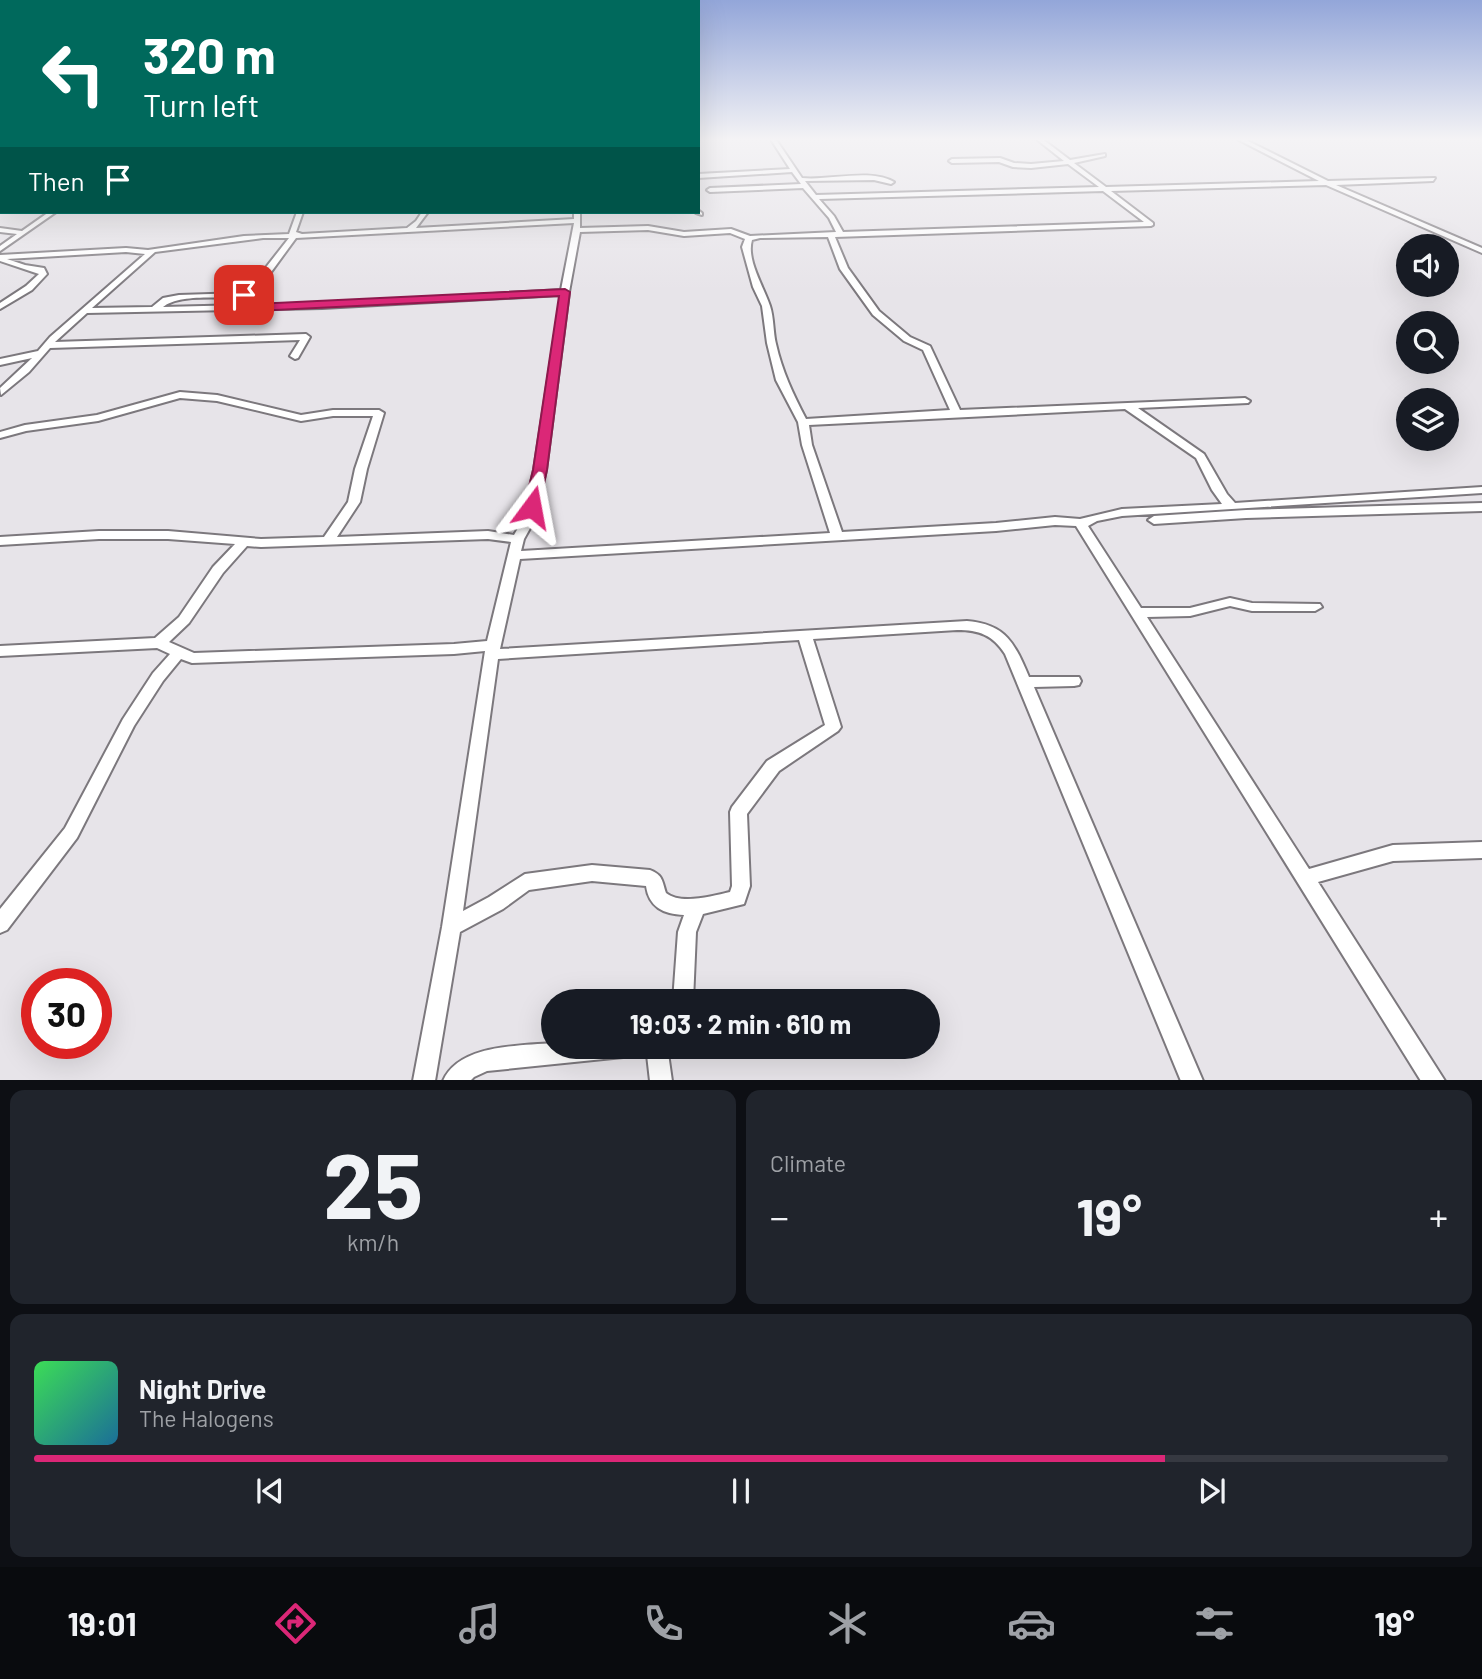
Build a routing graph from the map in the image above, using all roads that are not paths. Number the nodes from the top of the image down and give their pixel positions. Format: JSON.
{"nodes":[{"id":1,"x":728,"y":188,"type":"edge"},
{"id":2,"x":806,"y":188,"type":"edge"},
{"id":3,"x":1127,"y":188,"type":"edge"},
{"id":4,"x":1339,"y":188,"type":"edge"},
{"id":5,"x":1105,"y":189,"type":"junction"},
{"id":6,"x":710,"y":190,"type":"dead end"},
{"id":7,"x":813,"y":197,"type":"junction"},
{"id":8,"x":50,"y":214,"type":"edge"},
{"id":9,"x":299,"y":214,"type":"edge"},
{"id":10,"x":424,"y":214,"type":"edge"},
{"id":11,"x":577,"y":221,"type":"edge"},
{"id":12,"x":0,"y":230,"type":"edge"},
{"id":13,"x":408,"y":231,"type":"junction"},
{"id":14,"x":23,"y":233,"type":"junction"},
{"id":15,"x":836,"y":235,"type":"junction"},
{"id":16,"x":298,"y":236,"type":"junction"},
{"id":17,"x":749,"y":238,"type":"junction"},
{"id":18,"x":70,"y":244,"type":"dead end"},
{"id":19,"x":0,"y":249,"type":"edge"},
{"id":20,"x":151,"y":250,"type":"junction"},
{"id":21,"x":1482,"y":251,"type":"edge"},
{"id":22,"x":55,"y":255,"type":"junction"},
{"id":23,"x":0,"y":258,"type":"edge"},
{"id":24,"x":565,"y":292,"type":"junction"},
{"id":25,"x":244,"y":295,"type":"junction"},
{"id":26,"x":0,"y":307,"type":"edge"},
{"id":27,"x":249,"y":307,"type":"junction"},
{"id":28,"x":154,"y":310,"type":"junction"},
{"id":29,"x":85,"y":312,"type":"junction"},
{"id":30,"x":50,"y":345,"type":"junction"},
{"id":31,"x":42,"y":353,"type":"junction"},
{"id":32,"x":295,"y":356,"type":"dead end"},
{"id":33,"x":0,"y":362,"type":"edge"},
{"id":34,"x":1,"y":392,"type":"edge"},
{"id":35,"x":1245,"y":401,"type":"dead end"},
{"id":36,"x":1129,"y":407,"type":"junction"},
{"id":37,"x":956,"y":413,"type":"junction"},
{"id":38,"x":803,"y":422,"type":"junction"},
{"id":39,"x":0,"y":435,"type":"edge"},
{"id":40,"x":1482,"y":490,"type":"edge"},
{"id":41,"x":1229,"y":505,"type":"junction"},
{"id":42,"x":1482,"y":508,"type":"edge"},
{"id":43,"x":1246,"y":514,"type":"junction"},
{"id":44,"x":1080,"y":523,"type":"junction"},
{"id":45,"x":836,"y":537,"type":"junction"},
{"id":46,"x":329,"y":539,"type":"junction"},
{"id":47,"x":518,"y":539,"type":"junction"},
{"id":48,"x":0,"y":541,"type":"edge"},
{"id":49,"x":244,"y":542,"type":"junction"},
{"id":50,"x":515,"y":555,"type":"junction"},
{"id":51,"x":1315,"y":607,"type":"dead end"},
{"id":52,"x":1137,"y":613,"type":"junction"},
{"id":53,"x":805,"y":636,"type":"junction"},
{"id":54,"x":159,"y":643,"type":"junction"},
{"id":55,"x":493,"y":649,"type":"junction"},
{"id":56,"x":0,"y":651,"type":"edge"},
{"id":57,"x":178,"y":653,"type":"junction"},
{"id":58,"x":1074,"y":681,"type":"dead end"},
{"id":59,"x":1024,"y":682,"type":"junction"},
{"id":60,"x":1482,"y":850,"type":"edge"},
{"id":61,"x":1305,"y":878,"type":"junction"},
{"id":62,"x":696,"y":906,"type":"junction"},
{"id":63,"x":0,"y":924,"type":"edge"},
{"id":64,"x":452,"y":927,"type":"junction"},
{"id":65,"x":683,"y":989,"type":"edge"},
{"id":66,"x":541,"y":1055,"type":"edge"},
{"id":67,"x":658,"y":1059,"type":"edge"},
{"id":68,"x":424,"y":1080,"type":"edge"},
{"id":69,"x":454,"y":1080,"type":"edge"},
{"id":70,"x":661,"y":1080,"type":"edge"},
{"id":71,"x":1192,"y":1080,"type":"edge"},
{"id":72,"x":1434,"y":1080,"type":"edge"}],
"edges":[{"from":1,"to":6,"type":"street"},
{"from":2,"to":7,"type":"street"},
{"from":3,"to":5,"type":"street"},
{"from":4,"to":21,"type":"street"},
{"from":5,"to":7,"type":"street"},
{"from":5,"to":15,"type":"street"},
{"from":7,"to":15,"type":"street"},
{"from":8,"to":14,"type":"street"},
{"from":9,"to":16,"type":"street"},
{"from":10,"to":13,"type":"street"},
{"from":11,"to":13,"type":"street"},
{"from":11,"to":17,"type":"street"},
{"from":11,"to":24,"type":"street"},
{"from":12,"to":14,"type":"street"},
{"from":13,"to":16,"type":"street"},
{"from":14,"to":19,"type":"street"},
{"from":15,"to":17,"type":"street"},
{"from":15,"to":37,"type":"street"},
{"from":16,"to":20,"type":"street"},
{"from":16,"to":25,"type":"street"},
{"from":17,"to":38,"type":"street"},
{"from":18,"to":22,"type":"street"},
{"from":20,"to":22,"type":"street"},
{"from":20,"to":29,"type":"street"},
{"from":22,"to":23,"type":"street"},
{"from":23,"to":26,"type":"street"},
{"from":24,"to":27,"type":"street"},
{"from":24,"to":47,"type":"street"},
{"from":25,"to":27,"type":"street"},
{"from":25,"to":28,"type":"street"},
{"from":27,"to":28,"type":"street"},
{"from":28,"to":29,"type":"street"},
{"from":29,"to":30,"type":"street"},
{"from":30,"to":31,"type":"street"},
{"from":30,"to":32,"type":"street"},
{"from":31,"to":33,"type":"street"},
{"from":31,"to":34,"type":"street"},
{"from":35,"to":36,"type":"street"},
{"from":36,"to":37,"type":"street"},
{"from":36,"to":41,"type":"street"},
{"from":37,"to":38,"type":"street"},
{"from":38,"to":45,"type":"street"},
{"from":39,"to":46,"type":"street"},
{"from":40,"to":41,"type":"street"},
{"from":41,"to":43,"type":"street"},
{"from":41,"to":44,"type":"street"},
{"from":42,"to":43,"type":"street"},
{"from":43,"to":44,"type":"street"},
{"from":44,"to":45,"type":"street"},
{"from":44,"to":52,"type":"street"},
{"from":45,"to":50,"type":"street"},
{"from":46,"to":47,"type":"street"},
{"from":46,"to":49,"type":"street"},
{"from":47,"to":50,"type":"street"},
{"from":48,"to":49,"type":"street"},
{"from":49,"to":54,"type":"street"},
{"from":50,"to":55,"type":"street"},
{"from":51,"to":52,"type":"street"},
{"from":52,"to":61,"type":"street"},
{"from":53,"to":55,"type":"street"},
{"from":53,"to":59,"type":"street"},
{"from":53,"to":62,"type":"street"},
{"from":54,"to":56,"type":"street"},
{"from":54,"to":57,"type":"street"},
{"from":55,"to":57,"type":"street"},
{"from":55,"to":64,"type":"street"},
{"from":57,"to":63,"type":"street"},
{"from":58,"to":59,"type":"street"},
{"from":59,"to":71,"type":"street"},
{"from":60,"to":61,"type":"street"},
{"from":61,"to":72,"type":"street"},
{"from":62,"to":64,"type":"street"},
{"from":62,"to":65,"type":"street"},
{"from":64,"to":68,"type":"street"},
{"from":66,"to":69,"type":"street"},
{"from":67,"to":70,"type":"street"}]}
